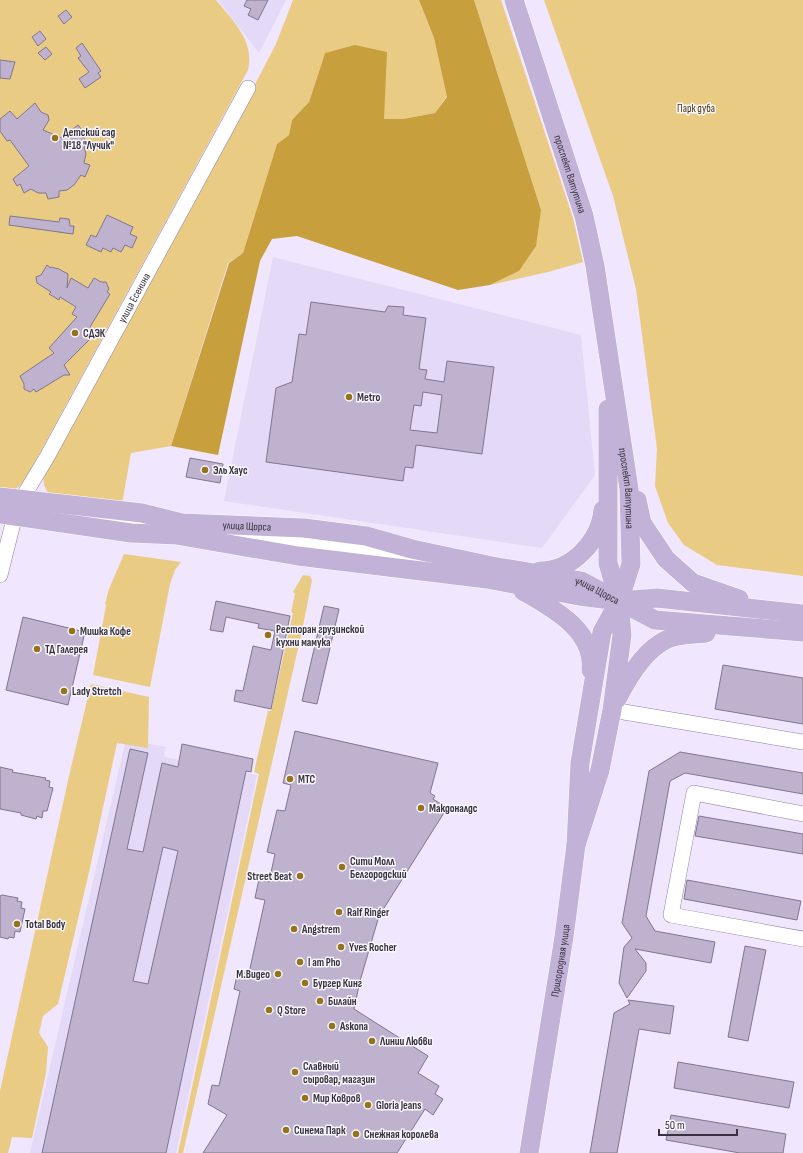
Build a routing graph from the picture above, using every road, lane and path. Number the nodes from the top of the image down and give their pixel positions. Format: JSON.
{"nodes":[{"id":1,"x":514,"y":0,"type":"edge"},
{"id":2,"x":248,"y":88,"type":"dead end"},
{"id":3,"x":608,"y":352,"type":"junction"},
{"id":4,"x":607,"y":473,"type":"junction"},
{"id":5,"x":0,"y":496,"type":"edge"},
{"id":6,"x":0,"y":504,"type":"edge"},
{"id":7,"x":13,"y":509,"type":"edge"},
{"id":8,"x":489,"y":572,"type":"junction"},
{"id":9,"x":0,"y":575,"type":"edge"},
{"id":10,"x":514,"y":577,"type":"junction"},
{"id":11,"x":618,"y":601,"type":"junction"},
{"id":12,"x":803,"y":614,"type":"edge"},
{"id":13,"x":756,"y":629,"type":"junction"},
{"id":14,"x":803,"y":632,"type":"edge"},
{"id":15,"x":612,"y":710,"type":"junction"},
{"id":16,"x":803,"y":742,"type":"edge"},
{"id":17,"x":580,"y":763,"type":"junction"},
{"id":18,"x":600,"y":770,"type":"joint"},
{"id":19,"x":803,"y":814,"type":"edge"},
{"id":20,"x":576,"y":845,"type":"junction"},
{"id":21,"x":803,"y":939,"type":"edge"},
{"id":22,"x":529,"y":1153,"type":"edge"}],
"edges":[{"from":1,"to":3,"type":"main road","name":"проспект Ватутина"},
{"from":2,"to":7,"type":"street","name":"улица Есенина"},
{"from":3,"to":4,"type":"main road","name":"проспект Ватутина"},
{"from":3,"to":11,"type":"main road","name":"проспект Ватутина"},
{"from":3,"to":12,"type":"main road"},
{"from":4,"to":10,"type":"main road"},
{"from":4,"to":11,"type":"main road","name":"проспект Ватутина"},
{"from":5,"to":7,"type":"main road","name":"улица Щорса"},
{"from":6,"to":7,"type":"street","name":"улица Щорса"},
{"from":7,"to":8,"type":"street","name":"улица Щорса"},
{"from":7,"to":8,"type":"main road","name":"улица Щорса"},
{"from":7,"to":8,"type":"main road","name":"улица Щорса"},
{"from":7,"to":9,"type":"street","name":"улица Есенина"},
{"from":8,"to":10,"type":"main road","name":"улица Щорса"},
{"from":10,"to":11,"type":"main road","name":"улица Щорса"},
{"from":10,"to":17,"type":"main road"},
{"from":11,"to":12,"type":"main road"},
{"from":11,"to":13,"type":"main road"},
{"from":11,"to":15,"type":"main road","name":"проспект Ватутина"},
{"from":11,"to":17,"type":"main road","name":"проспект Ватутина"},
{"from":13,"to":14,"type":"main road"},
{"from":13,"to":15,"type":"main road"},
{"from":15,"to":16,"type":"street"},
{"from":15,"to":18,"type":"main road","name":"проспект Ватутина"},
{"from":17,"to":20,"type":"main road","name":"проспект Ватутина"},
{"from":18,"to":20,"type":"main road","name":"Пригородная улица"},
{"from":19,"to":21,"type":"street"},
{"from":20,"to":22,"type":"main road","name":"Пригородная улица"}]}
